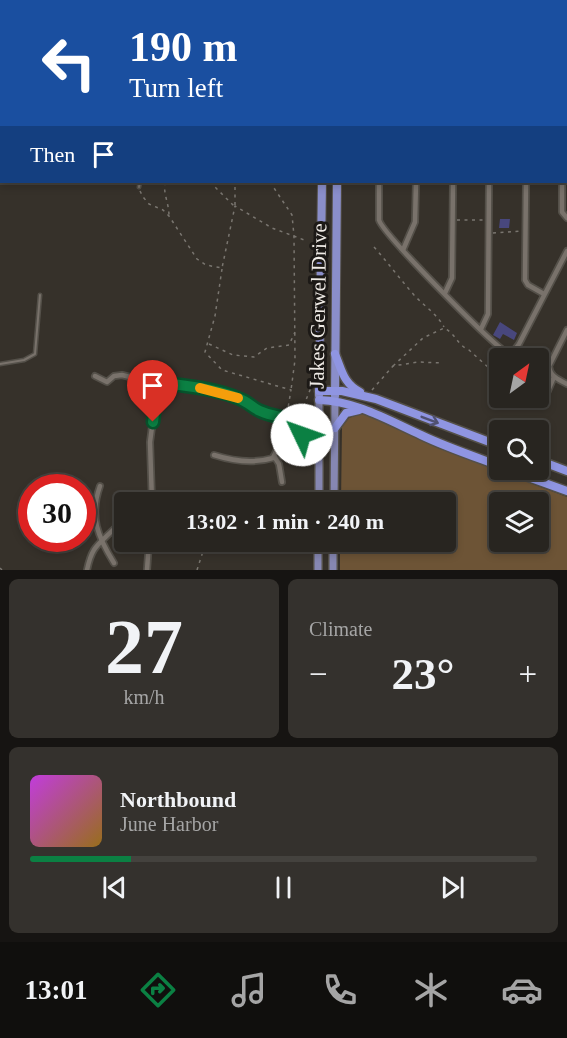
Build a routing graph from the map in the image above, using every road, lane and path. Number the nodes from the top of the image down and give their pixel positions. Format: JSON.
{"nodes":[{"id":1,"x":388,"y":0,"type":"edge"},
{"id":2,"x":396,"y":0,"type":"edge"},
{"id":3,"x":140,"y":183,"type":"edge"},
{"id":4,"x":165,"y":183,"type":"edge"},
{"id":5,"x":211,"y":183,"type":"edge"},
{"id":6,"x":236,"y":183,"type":"edge"},
{"id":7,"x":271,"y":183,"type":"edge"},
{"id":8,"x":322,"y":183,"type":"edge"},
{"id":9,"x":337,"y":183,"type":"edge"},
{"id":10,"x":379,"y":183,"type":"edge"},
{"id":11,"x":416,"y":183,"type":"edge"},
{"id":12,"x":453,"y":183,"type":"edge"},
{"id":13,"x":489,"y":183,"type":"edge"},
{"id":14,"x":526,"y":183,"type":"edge"},
{"id":15,"x":562,"y":183,"type":"edge"},
{"id":16,"x":139,"y":187,"type":"joint"},
{"id":17,"x":235,"y":206,"type":"junction"},
{"id":18,"x":169,"y":216,"type":"junction"},
{"id":19,"x":567,"y":218,"type":"edge"},
{"id":20,"x":453,"y":220,"type":"junction"},
{"id":21,"x":488,"y":220,"type":"junction"},
{"id":22,"x":525,"y":231,"type":"junction"},
{"id":23,"x":488,"y":233,"type":"junction"},
{"id":24,"x":294,"y":236,"type":"junction"},
{"id":25,"x":307,"y":241,"type":"dead end"},
{"id":26,"x":374,"y":247,"type":"dead end"},
{"id":27,"x":403,"y":250,"type":"junction"},
{"id":28,"x":567,"y":251,"type":"edge"},
{"id":29,"x":565,"y":260,"type":"edge"},
{"id":30,"x":222,"y":268,"type":"junction"},
{"id":31,"x":445,"y":293,"type":"junction"},
{"id":32,"x":544,"y":294,"type":"junction"},
{"id":33,"x":40,"y":295,"type":"dead end"},
{"id":34,"x":444,"y":328,"type":"junction"},
{"id":35,"x":481,"y":329,"type":"junction"},
{"id":36,"x":567,"y":330,"type":"edge"},
{"id":37,"x":295,"y":331,"type":"junction"},
{"id":38,"x":560,"y":343,"type":"junction"},
{"id":39,"x":208,"y":344,"type":"junction"},
{"id":40,"x":567,"y":346,"type":"edge"},
{"id":41,"x":335,"y":354,"type":"junction"},
{"id":42,"x":443,"y":363,"type":"dead end"},
{"id":43,"x":0,"y":364,"type":"edge"},
{"id":44,"x":393,"y":366,"type":"junction"},
{"id":45,"x":489,"y":368,"type":"edge"},
{"id":46,"x":95,"y":376,"type":"dead end"},
{"id":47,"x":554,"y":377,"type":"junction"},
{"id":48,"x":158,"y":382,"type":"junction"},
{"id":49,"x":567,"y":384,"type":"edge"},
{"id":50,"x":549,"y":388,"type":"edge"},
{"id":51,"x":291,"y":390,"type":"junction"},
{"id":52,"x":317,"y":392,"type":"junction"},
{"id":53,"x":373,"y":395,"type":"junction"},
{"id":54,"x":335,"y":396,"type":"junction"},
{"id":55,"x":304,"y":405,"type":"junction"},
{"id":56,"x":312,"y":408,"type":"dead end"},
{"id":57,"x":368,"y":411,"type":"junction"},
{"id":58,"x":276,"y":416,"type":"junction"},
{"id":59,"x":286,"y":416,"type":"junction"},
{"id":60,"x":335,"y":428,"type":"junction"},
{"id":61,"x":489,"y":442,"type":"edge"},
{"id":62,"x":320,"y":450,"type":"junction"},
{"id":63,"x":214,"y":455,"type":"dead end"},
{"id":64,"x":274,"y":456,"type":"junction"},
{"id":65,"x":489,"y":462,"type":"edge"},
{"id":66,"x":549,"y":464,"type":"edge"},
{"id":67,"x":567,"y":471,"type":"edge"},
{"id":68,"x":537,"y":480,"type":"edge"},
{"id":69,"x":282,"y":482,"type":"dead end"},
{"id":70,"x":100,"y":486,"type":"dead end"},
{"id":71,"x":567,"y":491,"type":"edge"},
{"id":72,"x":152,"y":492,"type":"edge"},
{"id":73,"x":319,"y":492,"type":"edge"},
{"id":74,"x":334,"y":492,"type":"edge"},
{"id":75,"x":114,"y":529,"type":"edge"},
{"id":76,"x":102,"y":540,"type":"junction"},
{"id":77,"x":148,"y":552,"type":"edge"},
{"id":78,"x":203,"y":552,"type":"edge"},
{"id":79,"x":318,"y":552,"type":"edge"},
{"id":80,"x":333,"y":552,"type":"edge"},
{"id":81,"x":114,"y":563,"type":"dead end"},
{"id":82,"x":87,"y":570,"type":"edge"},
{"id":83,"x":147,"y":570,"type":"edge"},
{"id":84,"x":197,"y":570,"type":"edge"},
{"id":85,"x":318,"y":570,"type":"edge"},
{"id":86,"x":333,"y":570,"type":"edge"}],
"edges":[{"from":1,"to":2,"type":"street"},
{"from":3,"to":16,"type":"lane"},
{"from":4,"to":18,"type":"path"},
{"from":5,"to":17,"type":"path"},
{"from":6,"to":17,"type":"path"},
{"from":7,"to":24,"type":"path"},
{"from":8,"to":52,"type":"highway","name":"Jakes Gerwel Drive"},
{"from":9,"to":41,"type":"highway","name":"Jakes Gerwel Drive"},
{"from":10,"to":27,"type":"street"},
{"from":11,"to":27,"type":"street"},
{"from":12,"to":20,"type":"street"},
{"from":13,"to":21,"type":"street"},
{"from":14,"to":22,"type":"street"},
{"from":15,"to":19,"type":"street"},
{"from":16,"to":18,"type":"path"},
{"from":17,"to":24,"type":"path"},
{"from":17,"to":30,"type":"path"},
{"from":18,"to":30,"type":"path"},
{"from":20,"to":21,"type":"path"},
{"from":20,"to":31,"type":"street"},
{"from":21,"to":23,"type":"street"},
{"from":22,"to":23,"type":"path"},
{"from":22,"to":32,"type":"street"},
{"from":23,"to":35,"type":"street"},
{"from":24,"to":25,"type":"path"},
{"from":24,"to":37,"type":"path"},
{"from":26,"to":34,"type":"path"},
{"from":27,"to":31,"type":"street"},
{"from":28,"to":29,"type":"street"},
{"from":29,"to":32,"type":"street"},
{"from":30,"to":39,"type":"path"},
{"from":31,"to":35,"type":"street"},
{"from":32,"to":35,"type":"street"},
{"from":33,"to":43,"type":"lane"},
{"from":34,"to":44,"type":"path"},
{"from":34,"to":45,"type":"path"},
{"from":36,"to":38,"type":"street"},
{"from":37,"to":39,"type":"path"},
{"from":37,"to":51,"type":"path"},
{"from":38,"to":40,"type":"street"},
{"from":38,"to":47,"type":"street"},
{"from":39,"to":51,"type":"path"},
{"from":41,"to":53,"type":"highway"},
{"from":41,"to":54,"type":"highway","name":"Jakes Gerwel Drive"},
{"from":42,"to":44,"type":"path"},
{"from":44,"to":53,"type":"path"},
{"from":46,"to":48,"type":"street"},
{"from":47,"to":49,"type":"street"},
{"from":47,"to":50,"type":"street"},
{"from":48,"to":58,"type":"street"},
{"from":48,"to":72,"type":"street"},
{"from":51,"to":59,"type":"path"},
{"from":52,"to":54,"type":"highway"},
{"from":52,"to":55,"type":"path"},
{"from":52,"to":62,"type":"main road","name":"Jakes Gerwel Drive"},
{"from":53,"to":54,"type":"highway"},
{"from":53,"to":61,"type":"highway","one_way":true},
{"from":54,"to":57,"type":"highway"},
{"from":54,"to":60,"type":"main road","name":"Jakes Gerwel Drive"},
{"from":55,"to":56,"type":"path"},
{"from":55,"to":59,"type":"path"},
{"from":57,"to":60,"type":"highway"},
{"from":57,"to":65,"type":"highway"},
{"from":58,"to":59,"type":"street"},
{"from":58,"to":64,"type":"street"},
{"from":59,"to":62,"type":"street"},
{"from":60,"to":74,"type":"main road","name":"Jakes Gerwel Drive"},
{"from":62,"to":73,"type":"main road","name":"Jakes Gerwel Drive"},
{"from":63,"to":64,"type":"street"},
{"from":64,"to":69,"type":"street"},
{"from":66,"to":67,"type":"highway"},
{"from":68,"to":71,"type":"highway"},
{"from":70,"to":76,"type":"street"},
{"from":75,"to":76,"type":"street"},
{"from":76,"to":81,"type":"street"},
{"from":76,"to":82,"type":"street"},
{"from":77,"to":83,"type":"street"},
{"from":78,"to":84,"type":"path"},
{"from":79,"to":85,"type":"main road"},
{"from":80,"to":86,"type":"main road"}]}
